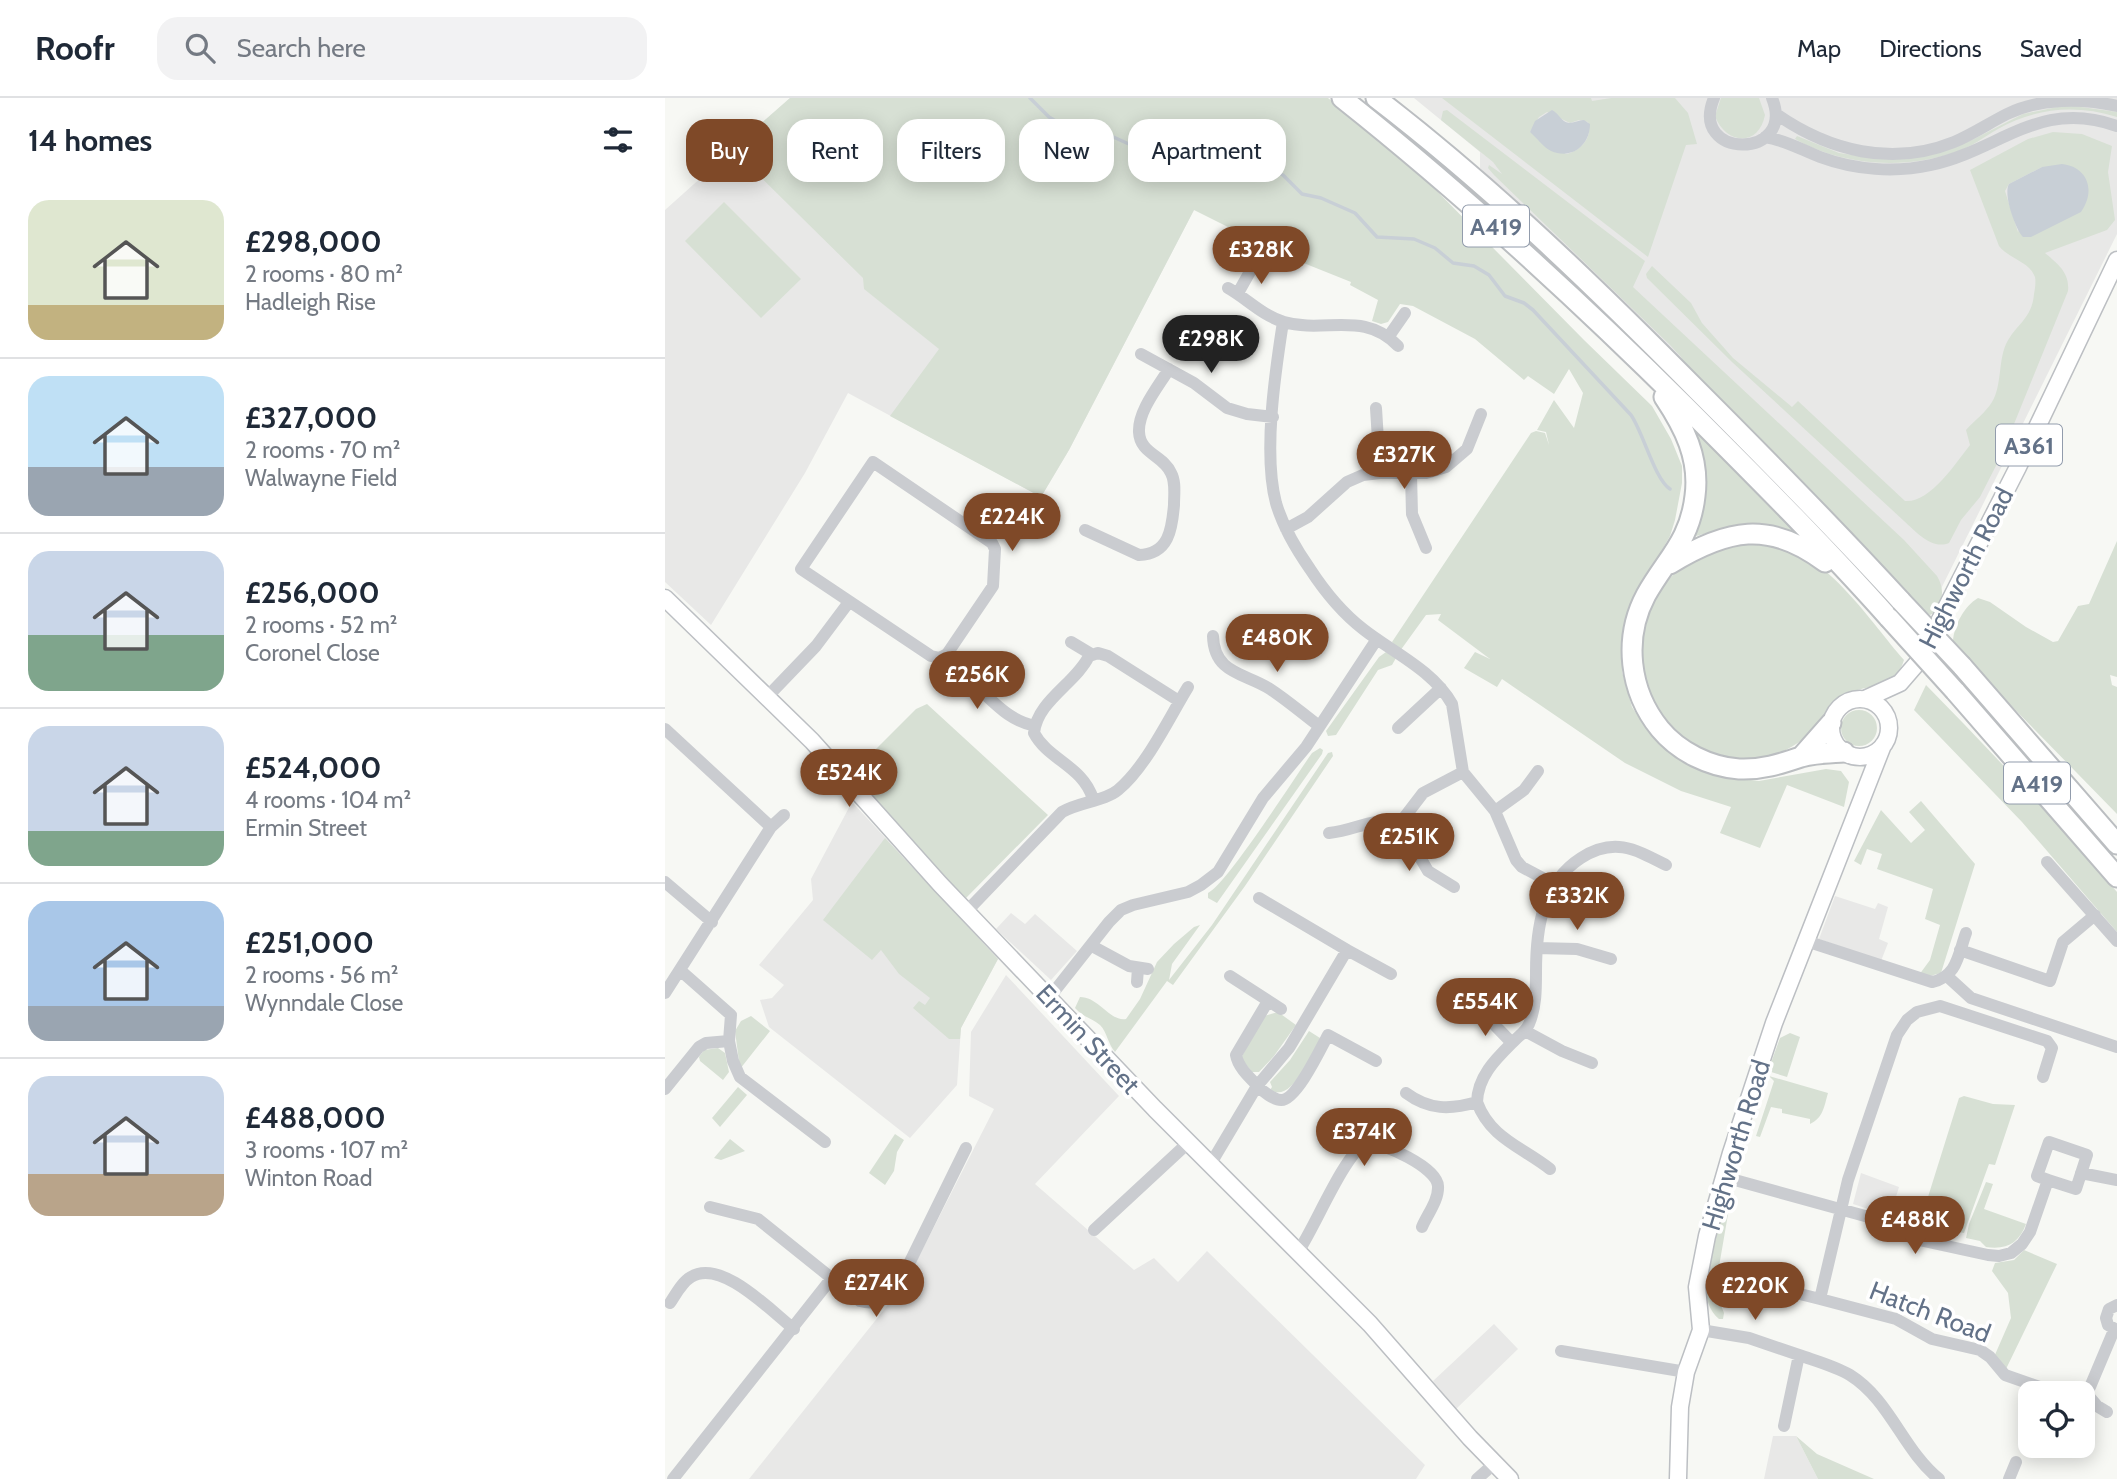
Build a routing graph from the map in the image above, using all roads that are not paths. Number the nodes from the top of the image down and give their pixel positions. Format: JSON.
{"nodes":[{"id":1,"x":1342,"y":98,"type":"edge"},
{"id":2,"x":1376,"y":98,"type":"edge"},
{"id":3,"x":1714,"y":98,"type":"edge"},
{"id":4,"x":1772,"y":98,"type":"edge"},
{"id":5,"x":2117,"y":106,"type":"edge"},
{"id":6,"x":1776,"y":114,"type":"junction"},
{"id":7,"x":2117,"y":126,"type":"edge"},
{"id":8,"x":1765,"y":137,"type":"junction"},
{"id":9,"x":2117,"y":260,"type":"edge"},
{"id":10,"x":1257,"y":261,"type":"dead end"},
{"id":11,"x":1405,"y":313,"type":"dead end"},
{"id":12,"x":1283,"y":322,"type":"junction"},
{"id":13,"x":1141,"y":354,"type":"dead end"},
{"id":14,"x":1642,"y":364,"type":"junction"},
{"id":15,"x":1168,"y":369,"type":"junction"},
{"id":16,"x":1376,"y":408,"type":"dead end"},
{"id":17,"x":1481,"y":414,"type":"dead end"},
{"id":18,"x":1273,"y":416,"type":"junction"},
{"id":19,"x":1380,"y":473,"type":"junction"},
{"id":20,"x":1411,"y":474,"type":"junction"},
{"id":21,"x":1286,"y":529,"type":"junction"},
{"id":22,"x":1085,"y":530,"type":"dead end"},
{"id":23,"x":1426,"y":548,"type":"dead end"},
{"id":24,"x":1666,"y":567,"type":"junction"},
{"id":25,"x":1863,"y":589,"type":"junction"},
{"id":26,"x":665,"y":598,"type":"edge"},
{"id":27,"x":849,"y":602,"type":"junction"},
{"id":28,"x":1213,"y":636,"type":"dead end"},
{"id":29,"x":1377,"y":639,"type":"junction"},
{"id":30,"x":1071,"y":642,"type":"dead end"},
{"id":31,"x":1091,"y":654,"type":"junction"},
{"id":32,"x":940,"y":658,"type":"junction"},
{"id":33,"x":1900,"y":683,"type":"junction"},
{"id":34,"x":1188,"y":687,"type":"dead end"},
{"id":35,"x":1441,"y":688,"type":"junction"},
{"id":36,"x":768,"y":696,"type":"junction"},
{"id":37,"x":1865,"y":699,"type":"junction"},
{"id":38,"x":1179,"y":701,"type":"junction"},
{"id":39,"x":1831,"y":723,"type":"junction"},
{"id":40,"x":1888,"y":725,"type":"junction"},
{"id":41,"x":1035,"y":726,"type":"junction"},
{"id":42,"x":1319,"y":726,"type":"junction"},
{"id":43,"x":1398,"y":728,"type":"dead end"},
{"id":44,"x":665,"y":729,"type":"edge"},
{"id":45,"x":1883,"y":745,"type":"junction"},
{"id":46,"x":1847,"y":753,"type":"junction"},
{"id":47,"x":1801,"y":757,"type":"junction"},
{"id":48,"x":1538,"y":771,"type":"dead end"},
{"id":49,"x":1463,"y":772,"type":"junction"},
{"id":50,"x":2078,"y":797,"type":"junction"},
{"id":51,"x":1093,"y":799,"type":"junction"},
{"id":52,"x":1859,"y":803,"type":"junction"},
{"id":53,"x":1495,"y":811,"type":"junction"},
{"id":54,"x":784,"y":815,"type":"dead end"},
{"id":55,"x":1401,"y":822,"type":"junction"},
{"id":56,"x":2117,"y":826,"type":"edge"},
{"id":57,"x":771,"y":827,"type":"junction"},
{"id":58,"x":1329,"y":833,"type":"dead end"},
{"id":59,"x":2117,"y":844,"type":"edge"},
{"id":60,"x":2047,"y":862,"type":"dead end"},
{"id":61,"x":1666,"y":865,"type":"dead end"},
{"id":62,"x":2117,"y":877,"type":"edge"},
{"id":63,"x":665,"y":882,"type":"edge"},
{"id":64,"x":1554,"y":884,"type":"junction"},
{"id":65,"x":1454,"y":887,"type":"dead end"},
{"id":66,"x":1259,"y":898,"type":"dead end"},
{"id":67,"x":967,"y":912,"type":"junction"},
{"id":68,"x":2095,"y":915,"type":"junction"},
{"id":69,"x":712,"y":922,"type":"junction"},
{"id":70,"x":1966,"y":933,"type":"dead end"},
{"id":71,"x":1806,"y":941,"type":"junction"},
{"id":72,"x":2117,"y":941,"type":"edge"},
{"id":73,"x":1092,"y":946,"type":"junction"},
{"id":74,"x":1537,"y":948,"type":"junction"},
{"id":75,"x":1347,"y":950,"type":"junction"},
{"id":76,"x":1960,"y":950,"type":"junction"},
{"id":77,"x":1611,"y":959,"type":"dead end"},
{"id":78,"x":681,"y":971,"type":"junction"},
{"id":79,"x":1391,"y":974,"type":"dead end"},
{"id":80,"x":1230,"y":976,"type":"dead end"},
{"id":81,"x":1948,"y":977,"type":"junction"},
{"id":82,"x":1137,"y":982,"type":"dead end"},
{"id":83,"x":665,"y":993,"type":"edge"},
{"id":84,"x":1049,"y":998,"type":"junction"},
{"id":85,"x":1268,"y":1000,"type":"junction"},
{"id":86,"x":1281,"y":1009,"type":"dead end"},
{"id":87,"x":1482,"y":1011,"type":"dead end"},
{"id":88,"x":1525,"y":1031,"type":"junction"},
{"id":89,"x":729,"y":1041,"type":"junction"},
{"id":90,"x":1512,"y":1042,"type":"junction"},
{"id":91,"x":2117,"y":1047,"type":"edge"},
{"id":92,"x":1376,"y":1061,"type":"dead end"},
{"id":93,"x":1592,"y":1063,"type":"dead end"},
{"id":94,"x":2043,"y":1077,"type":"dead end"},
{"id":95,"x":1257,"y":1086,"type":"junction"},
{"id":96,"x":665,"y":1089,"type":"edge"},
{"id":97,"x":1406,"y":1093,"type":"dead end"},
{"id":98,"x":1477,"y":1102,"type":"junction"},
{"id":99,"x":825,"y":1142,"type":"dead end"},
{"id":100,"x":1189,"y":1142,"type":"junction"},
{"id":101,"x":966,"y":1147,"type":"dead end"},
{"id":102,"x":1210,"y":1165,"type":"junction"},
{"id":103,"x":1550,"y":1169,"type":"dead end"},
{"id":104,"x":2081,"y":1173,"type":"junction"},
{"id":105,"x":1724,"y":1177,"type":"junction"},
{"id":106,"x":2049,"y":1180,"type":"junction"},
{"id":107,"x":2117,"y":1181,"type":"edge"},
{"id":108,"x":710,"y":1207,"type":"dead end"},
{"id":109,"x":1841,"y":1209,"type":"junction"},
{"id":110,"x":1422,"y":1227,"type":"dead end"},
{"id":111,"x":1094,"y":1230,"type":"dead end"},
{"id":112,"x":1298,"y":1252,"type":"junction"},
{"id":113,"x":831,"y":1279,"type":"junction"},
{"id":114,"x":1800,"y":1294,"type":"dead end"},
{"id":115,"x":1820,"y":1299,"type":"junction"},
{"id":116,"x":670,"y":1303,"type":"dead end"},
{"id":117,"x":2117,"y":1305,"type":"edge"},
{"id":118,"x":794,"y":1329,"type":"junction"},
{"id":119,"x":1700,"y":1330,"type":"junction"},
{"id":120,"x":2115,"y":1330,"type":"edge"},
{"id":121,"x":1561,"y":1351,"type":"dead end"},
{"id":122,"x":1799,"y":1355,"type":"junction"},
{"id":123,"x":1686,"y":1372,"type":"junction"},
{"id":124,"x":2022,"y":1381,"type":"edge"},
{"id":125,"x":2090,"y":1381,"type":"edge"},
{"id":126,"x":2095,"y":1404,"type":"edge"},
{"id":127,"x":2107,"y":1412,"type":"dead end"},
{"id":128,"x":1784,"y":1426,"type":"dead end"},
{"id":129,"x":2016,"y":1462,"type":"dead end"},
{"id":130,"x":1495,"y":1463,"type":"junction"},
{"id":131,"x":674,"y":1479,"type":"edge"},
{"id":132,"x":1477,"y":1479,"type":"edge"},
{"id":133,"x":1510,"y":1479,"type":"edge"},
{"id":134,"x":1678,"y":1479,"type":"edge"},
{"id":135,"x":1939,"y":1479,"type":"edge"},
{"id":136,"x":2009,"y":1479,"type":"edge"}],
"edges":[{"from":1,"to":14,"type":"highway","number":"A419"},
{"from":2,"to":50,"type":"highway","number":"A419","bridge":true},
{"from":3,"to":8,"type":"street"},
{"from":4,"to":6,"type":"street"},
{"from":5,"to":6,"type":"street"},
{"from":6,"to":8,"type":"street"},
{"from":7,"to":8,"type":"street"},
{"from":9,"to":33,"type":"main road","name":"Highworth Road","number":"A361"},
{"from":10,"to":12,"type":"street"},
{"from":11,"to":12,"type":"street"},
{"from":12,"to":18,"type":"street"},
{"from":13,"to":15,"type":"street"},
{"from":14,"to":24,"type":"highway","number":"A419"},
{"from":14,"to":25,"type":"highway","number":"A419"},
{"from":15,"to":18,"type":"street"},
{"from":15,"to":22,"type":"street"},
{"from":16,"to":19,"type":"street"},
{"from":17,"to":20,"type":"street"},
{"from":18,"to":21,"type":"street"},
{"from":19,"to":20,"type":"street"},
{"from":19,"to":21,"type":"street"},
{"from":20,"to":23,"type":"street"},
{"from":21,"to":29,"type":"street"},
{"from":24,"to":25,"type":"highway","number":"A419"},
{"from":24,"to":47,"type":"highway","number":"A419"},
{"from":25,"to":62,"type":"highway","number":"A419","bridge":true},
{"from":26,"to":36,"type":"main road","name":"Ermin Street"},
{"from":27,"to":32,"type":"street"},
{"from":27,"to":32,"type":"street"},
{"from":27,"to":36,"type":"street"},
{"from":28,"to":42,"type":"street"},
{"from":29,"to":35,"type":"street"},
{"from":29,"to":42,"type":"street"},
{"from":30,"to":31,"type":"street"},
{"from":31,"to":38,"type":"street"},
{"from":31,"to":41,"type":"street"},
{"from":32,"to":41,"type":"street"},
{"from":33,"to":37,"type":"main road","name":"Highworth Road","number":"A361"},
{"from":33,"to":40,"type":"main road","name":"Highworth Road","number":"A361"},
{"from":34,"to":38,"type":"street"},
{"from":35,"to":43,"type":"street"},
{"from":35,"to":49,"type":"street"},
{"from":36,"to":67,"type":"main road","name":"Ermin Street"},
{"from":37,"to":39,"type":"main road"},
{"from":37,"to":40,"type":"main road"},
{"from":38,"to":51,"type":"street"},
{"from":39,"to":46,"type":"main road"},
{"from":39,"to":47,"type":"highway"},
{"from":40,"to":45,"type":"main road"},
{"from":41,"to":51,"type":"street"},
{"from":42,"to":73,"type":"street"},
{"from":44,"to":57,"type":"street"},
{"from":45,"to":46,"type":"main road"},
{"from":45,"to":52,"type":"main road","name":"Highworth Road"},
{"from":46,"to":47,"type":"highway","number":"A419"},
{"from":46,"to":52,"type":"main road","name":"Highworth Road"},
{"from":48,"to":53,"type":"street"},
{"from":49,"to":53,"type":"street"},
{"from":49,"to":55,"type":"street"},
{"from":50,"to":56,"type":"highway","number":"A419"},
{"from":50,"to":59,"type":"highway","number":"A419"},
{"from":51,"to":67,"type":"street"},
{"from":52,"to":71,"type":"main road","name":"Highworth Road"},
{"from":53,"to":64,"type":"street"},
{"from":54,"to":57,"type":"street"},
{"from":55,"to":58,"type":"street"},
{"from":55,"to":65,"type":"street"},
{"from":57,"to":69,"type":"street"},
{"from":60,"to":68,"type":"street"},
{"from":61,"to":64,"type":"street"},
{"from":63,"to":69,"type":"street"},
{"from":64,"to":74,"type":"street"},
{"from":66,"to":75,"type":"street"},
{"from":67,"to":84,"type":"main road","name":"Ermin Street"},
{"from":68,"to":72,"type":"street"},
{"from":68,"to":76,"type":"street"},
{"from":69,"to":78,"type":"street"},
{"from":70,"to":76,"type":"street"},
{"from":71,"to":81,"type":"street"},
{"from":71,"to":105,"type":"main road","name":"Highworth Road"},
{"from":73,"to":82,"type":"street"},
{"from":73,"to":84,"type":"street"},
{"from":74,"to":77,"type":"street"},
{"from":74,"to":88,"type":"street"},
{"from":75,"to":79,"type":"street"},
{"from":75,"to":95,"type":"street"},
{"from":76,"to":81,"type":"street"},
{"from":78,"to":83,"type":"street"},
{"from":78,"to":89,"type":"street"},
{"from":80,"to":85,"type":"street"},
{"from":81,"to":91,"type":"street"},
{"from":84,"to":100,"type":"main road","name":"Ermin Street"},
{"from":85,"to":86,"type":"street"},
{"from":85,"to":95,"type":"street"},
{"from":87,"to":90,"type":"street"},
{"from":88,"to":90,"type":"street"},
{"from":88,"to":93,"type":"street"},
{"from":89,"to":96,"type":"street"},
{"from":89,"to":99,"type":"street"},
{"from":90,"to":98,"type":"street"},
{"from":92,"to":95,"type":"street"},
{"from":94,"to":109,"type":"street"},
{"from":95,"to":102,"type":"street"},
{"from":97,"to":98,"type":"street"},
{"from":98,"to":103,"type":"street"},
{"from":100,"to":102,"type":"main road","name":"Ermin Street"},
{"from":100,"to":111,"type":"street"},
{"from":101,"to":113,"type":"street"},
{"from":102,"to":112,"type":"main road","name":"Ermin Street"},
{"from":104,"to":106,"type":"street"},
{"from":104,"to":106,"type":"street"},
{"from":104,"to":107,"type":"street"},
{"from":105,"to":109,"type":"street"},
{"from":105,"to":119,"type":"main road","name":"Highworth Road"},
{"from":106,"to":109,"type":"street"},
{"from":108,"to":113,"type":"street"},
{"from":109,"to":115,"type":"street"},
{"from":110,"to":112,"type":"street"},
{"from":112,"to":130,"type":"main road","name":"Ermin Street"},
{"from":113,"to":118,"type":"street"},
{"from":114,"to":115,"type":"street","name":"Hatch Road"},
{"from":115,"to":124,"type":"street","name":"Hatch Road"},
{"from":116,"to":118,"type":"street"},
{"from":117,"to":120,"type":"street"},
{"from":118,"to":131,"type":"street"},
{"from":119,"to":122,"type":"street"},
{"from":119,"to":123,"type":"main road","name":"Highworth Road"},
{"from":120,"to":125,"type":"street"},
{"from":121,"to":123,"type":"street"},
{"from":122,"to":128,"type":"street"},
{"from":122,"to":135,"type":"street"},
{"from":123,"to":134,"type":"main road","name":"Highworth Road"},
{"from":126,"to":127,"type":"street"},
{"from":129,"to":136,"type":"street"},
{"from":130,"to":132,"type":"street"},
{"from":130,"to":133,"type":"main road","name":"Ermin Street"}]}
